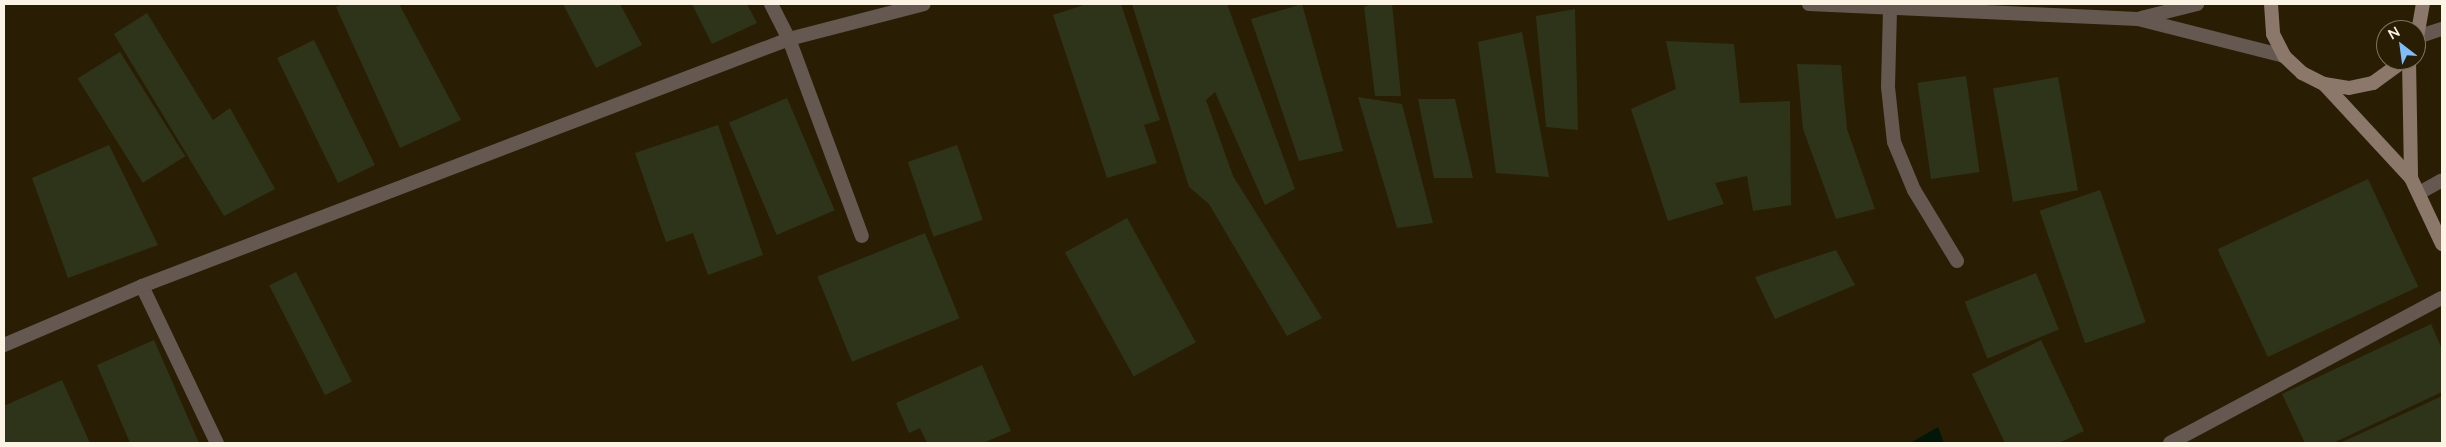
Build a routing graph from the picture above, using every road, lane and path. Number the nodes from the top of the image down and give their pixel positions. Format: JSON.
{"nodes":[{"id":1,"x":771,"y":4,"type":"edge"},
{"id":2,"x":924,"y":4,"type":"edge"},
{"id":3,"x":1809,"y":4,"type":"edge"},
{"id":4,"x":2197,"y":4,"type":"edge"},
{"id":5,"x":2271,"y":4,"type":"edge"},
{"id":6,"x":2423,"y":4,"type":"edge"},
{"id":7,"x":1890,"y":10,"type":"junction"},
{"id":8,"x":2138,"y":19,"type":"junction"},
{"id":9,"x":2421,"y":20,"type":"edge"},
{"id":10,"x":2442,"y":29,"type":"edge"},
{"id":11,"x":2426,"y":36,"type":"edge"},
{"id":12,"x":788,"y":39,"type":"junction"},
{"id":13,"x":2284,"y":56,"type":"junction"},
{"id":14,"x":2390,"y":70,"type":"edge"},
{"id":15,"x":2409,"y":70,"type":"edge"},
{"id":16,"x":2324,"y":84,"type":"junction"},
{"id":17,"x":2411,"y":178,"type":"junction"},
{"id":18,"x":2442,"y":180,"type":"edge"},
{"id":19,"x":2419,"y":193,"type":"junction"},
{"id":20,"x":862,"y":236,"type":"dead end"},
{"id":21,"x":2442,"y":244,"type":"edge"},
{"id":22,"x":1957,"y":261,"type":"dead end"},
{"id":23,"x":142,"y":286,"type":"junction"},
{"id":24,"x":2442,"y":298,"type":"edge"},
{"id":25,"x":4,"y":345,"type":"edge"},
{"id":26,"x":217,"y":443,"type":"edge"},
{"id":27,"x":2170,"y":443,"type":"edge"}],
"edges":[{"from":1,"to":12,"type":"street"},
{"from":2,"to":12,"type":"street"},
{"from":3,"to":7,"type":"street"},
{"from":4,"to":8,"type":"street"},
{"from":5,"to":13,"type":"main road"},
{"from":6,"to":9,"type":"main road"},
{"from":7,"to":8,"type":"street"},
{"from":7,"to":22,"type":"street"},
{"from":8,"to":13,"type":"street"},
{"from":10,"to":11,"type":"street"},
{"from":12,"to":20,"type":"street"},
{"from":12,"to":23,"type":"street"},
{"from":13,"to":16,"type":"main road"},
{"from":14,"to":16,"type":"main road"},
{"from":15,"to":17,"type":"main road"},
{"from":16,"to":17,"type":"main road"},
{"from":17,"to":19,"type":"main road"},
{"from":18,"to":19,"type":"street"},
{"from":19,"to":21,"type":"main road"},
{"from":23,"to":25,"type":"street"},
{"from":23,"to":26,"type":"street"},
{"from":24,"to":27,"type":"street"}]}
